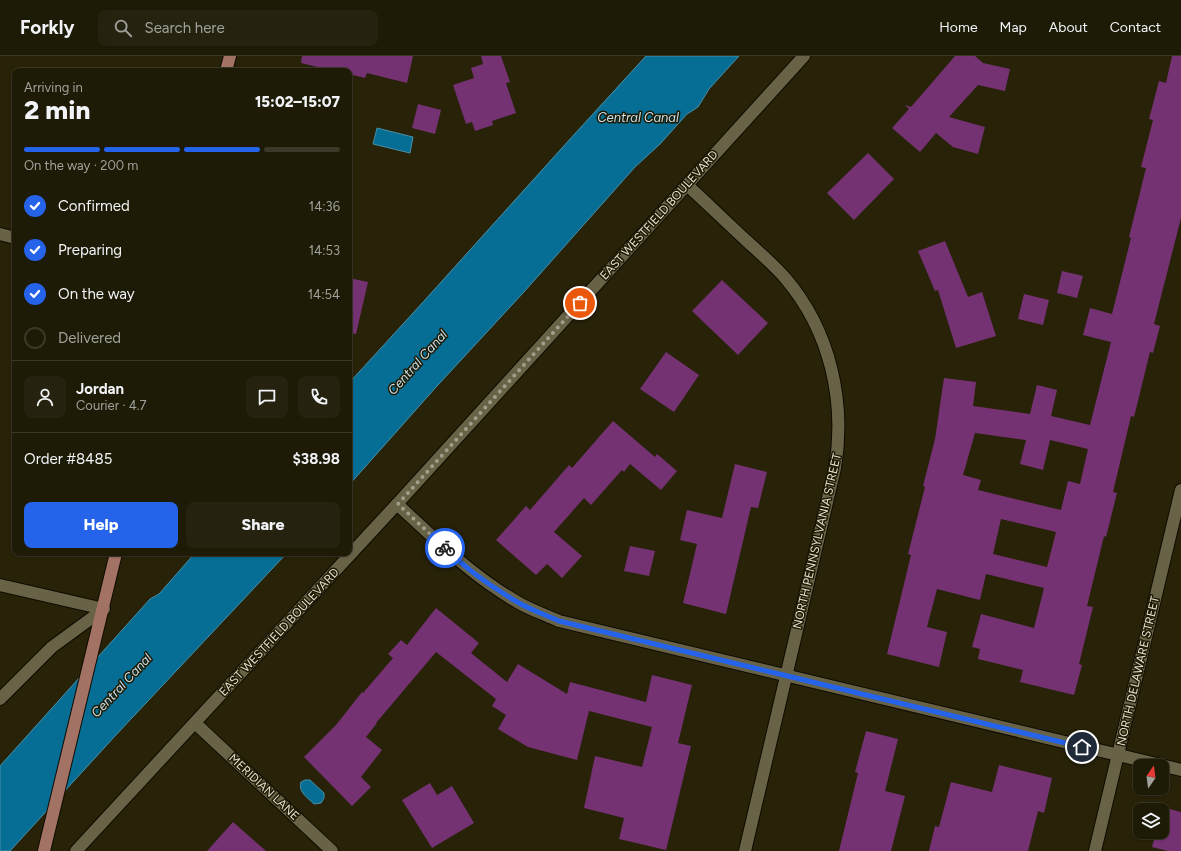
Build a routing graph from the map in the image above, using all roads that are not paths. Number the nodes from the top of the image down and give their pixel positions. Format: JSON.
{"nodes":[{"id":1,"x":230,"y":56,"type":"edge"},
{"id":2,"x":804,"y":56,"type":"edge"},
{"id":3,"x":227,"y":68,"type":"edge"},
{"id":4,"x":687,"y":185,"type":"junction"},
{"id":5,"x":0,"y":234,"type":"edge"},
{"id":6,"x":12,"y":237,"type":"edge"},
{"id":7,"x":1181,"y":490,"type":"edge"},
{"id":8,"x":398,"y":504,"type":"junction"},
{"id":9,"x":352,"y":553,"type":"edge"},
{"id":10,"x":115,"y":556,"type":"edge"},
{"id":11,"x":349,"y":556,"type":"edge"},
{"id":12,"x":0,"y":585,"type":"edge"},
{"id":13,"x":104,"y":609,"type":"junction"},
{"id":14,"x":786,"y":676,"type":"junction"},
{"id":15,"x":0,"y":699,"type":"edge"},
{"id":16,"x":195,"y":723,"type":"junction"},
{"id":17,"x":1118,"y":755,"type":"junction"},
{"id":18,"x":1181,"y":770,"type":"edge"},
{"id":19,"x":44,"y":851,"type":"edge"},
{"id":20,"x":76,"y":851,"type":"edge"},
{"id":21,"x":332,"y":851,"type":"edge"},
{"id":22,"x":745,"y":851,"type":"edge"},
{"id":23,"x":1095,"y":851,"type":"edge"}],
"edges":[{"from":1,"to":3,"type":"main road"},
{"from":2,"to":4,"type":"street","name":"EAST WESTFIELD BOULEVARD"},
{"from":4,"to":8,"type":"street","name":"EAST WESTFIELD BOULEVARD"},
{"from":4,"to":14,"type":"street","name":"NORTH PENNSYLVANIA STREET"},
{"from":5,"to":6,"type":"street"},
{"from":7,"to":17,"type":"street","name":"NORTH DELAWARE STREET"},
{"from":8,"to":9,"type":"street","name":"EAST WESTFIELD BOULEVARD"},
{"from":8,"to":14,"type":"street"},
{"from":10,"to":13,"type":"main road"},
{"from":11,"to":16,"type":"street","name":"EAST WESTFIELD BOULEVARD"},
{"from":12,"to":13,"type":"street"},
{"from":13,"to":15,"type":"street"},
{"from":13,"to":19,"type":"main road"},
{"from":14,"to":17,"type":"street"},
{"from":14,"to":22,"type":"street","name":"NORTH PENNSYLVANIA STREET"},
{"from":16,"to":20,"type":"street","name":"EAST WESTFIELD BOULEVARD"},
{"from":16,"to":21,"type":"street","name":"MERIDIAN LANE"},
{"from":17,"to":18,"type":"street"},
{"from":17,"to":23,"type":"street","name":"NORTH DELAWARE STREET"}]}
